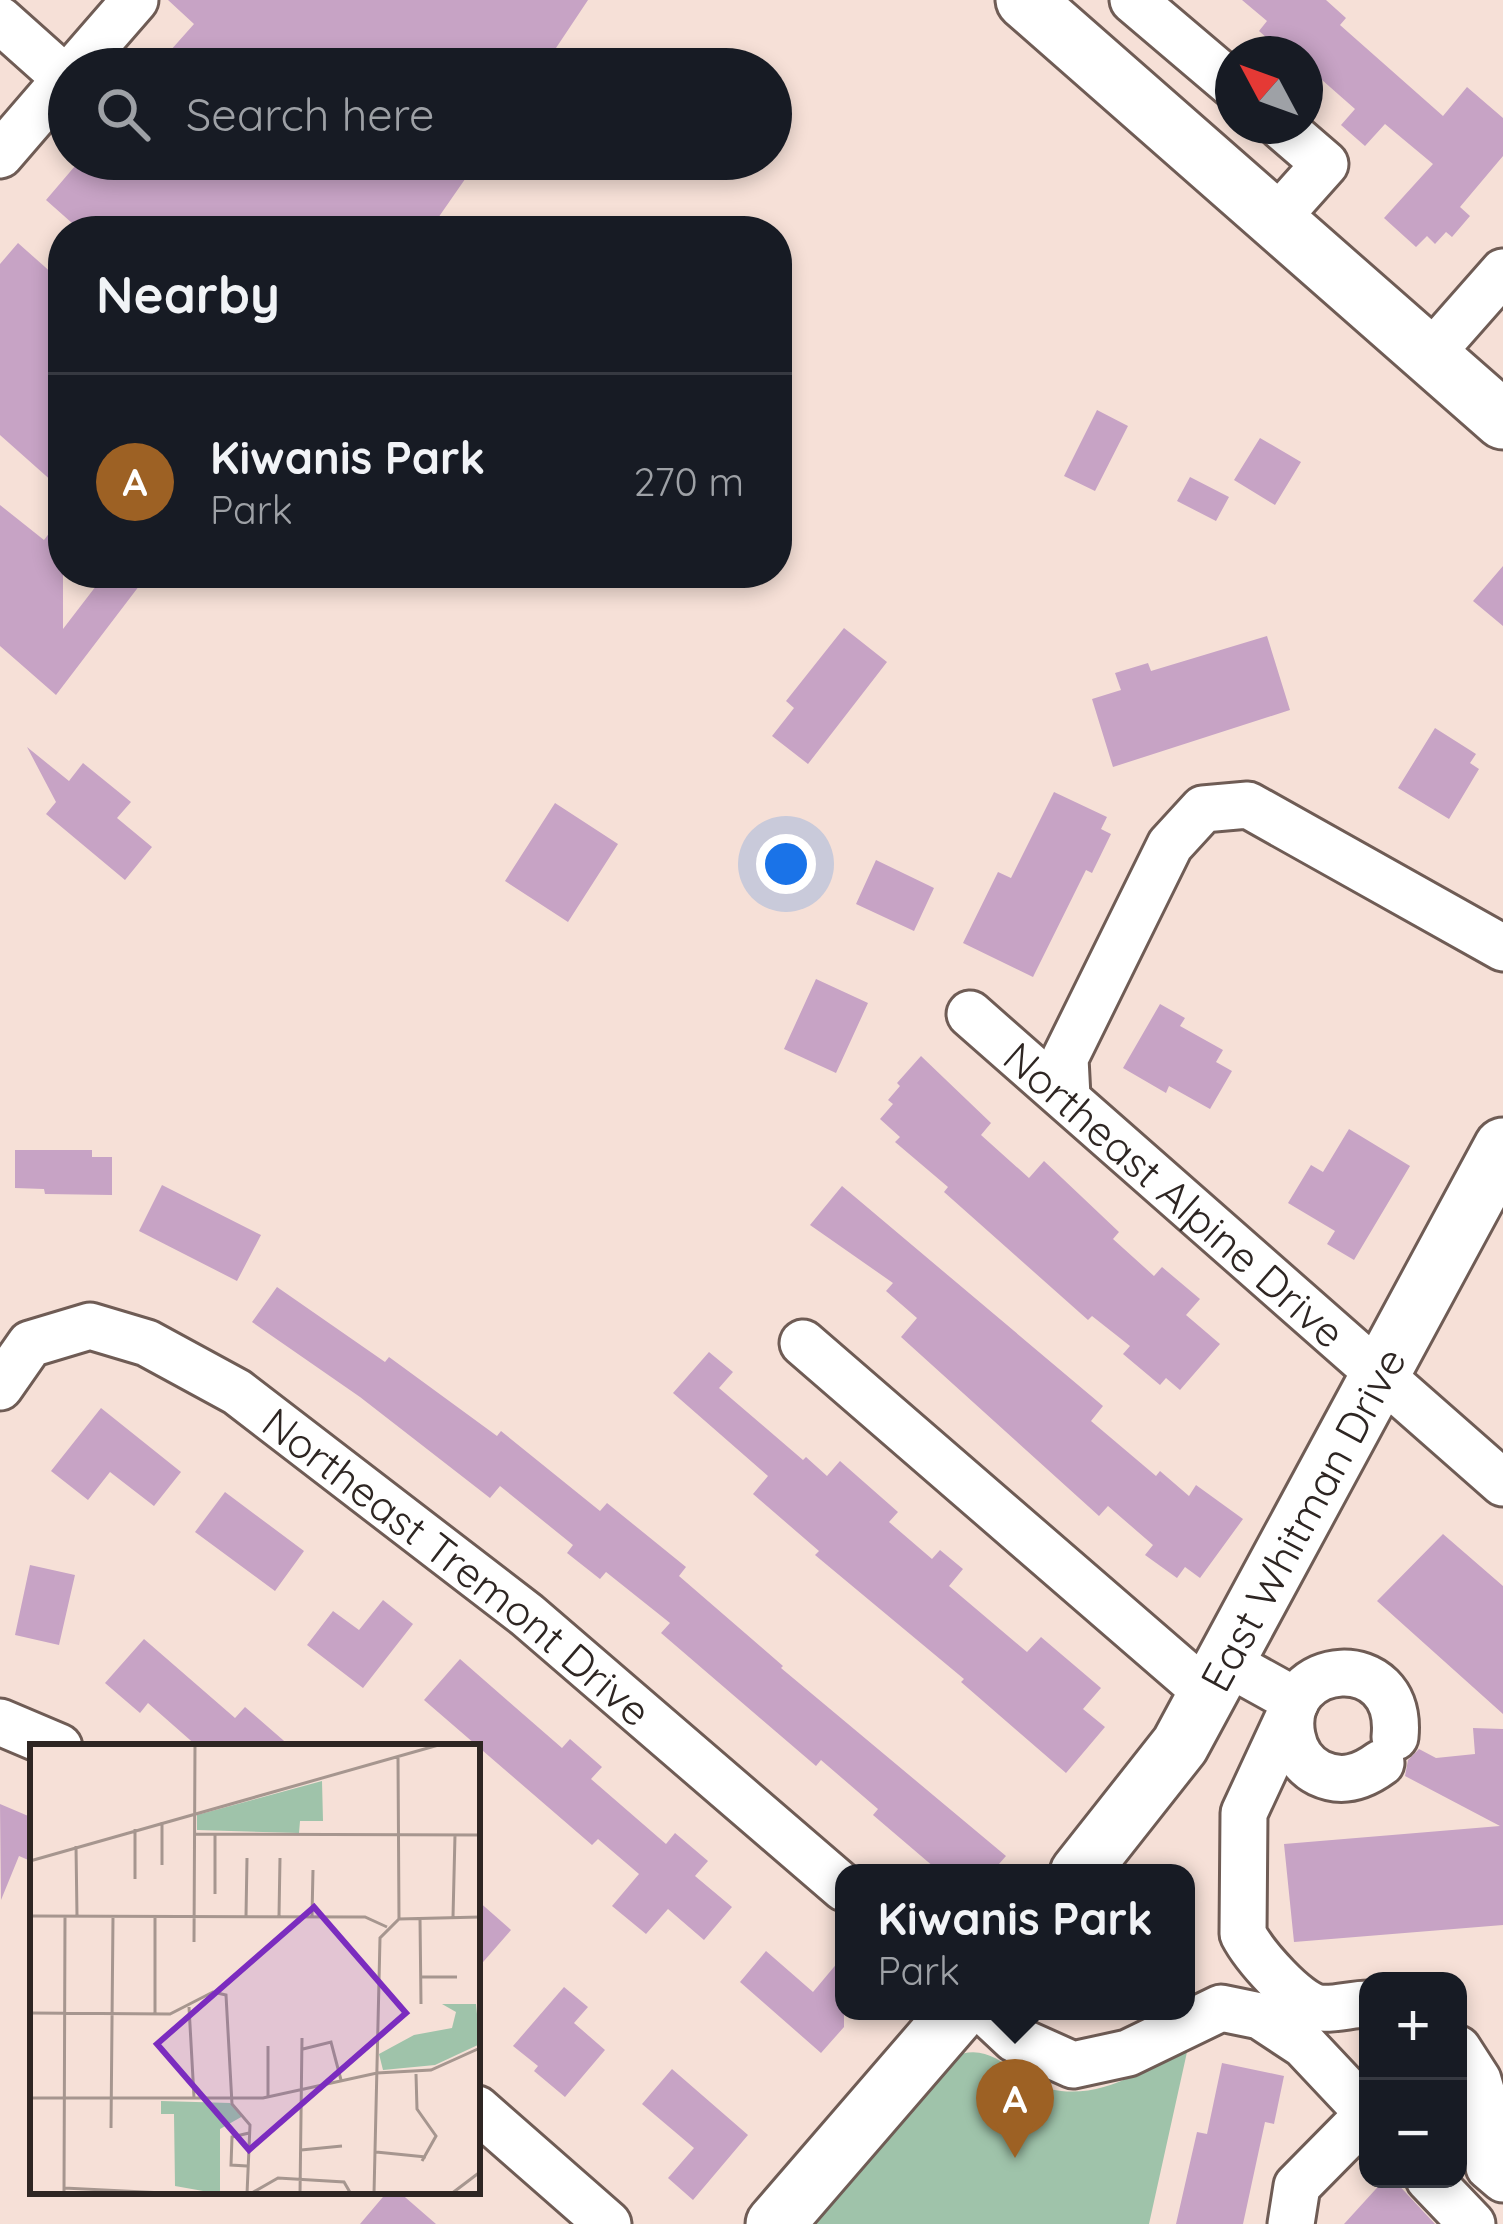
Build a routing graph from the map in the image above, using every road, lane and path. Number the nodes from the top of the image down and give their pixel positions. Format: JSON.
{"nodes":[{"id":1,"x":135,"y":0,"type":"edge"},
{"id":2,"x":1025,"y":0,"type":"edge"},
{"id":3,"x":1133,"y":0,"type":"edge"},
{"id":4,"x":0,"y":20,"type":"edge"},
{"id":5,"x":93,"y":48,"type":"edge"},
{"id":6,"x":48,"y":57,"type":"edge"},
{"id":7,"x":1215,"y":70,"type":"edge"},
{"id":8,"x":48,"y":99,"type":"edge"},
{"id":9,"x":1302,"y":144,"type":"edge"},
{"id":10,"x":0,"y":154,"type":"edge"},
{"id":11,"x":1275,"y":220,"type":"junction"},
{"id":12,"x":1503,"y":272,"type":"edge"},
{"id":13,"x":1429,"y":356,"type":"junction"},
{"id":14,"x":1503,"y":420,"type":"edge"},
{"id":15,"x":1503,"y":948,"type":"edge"},
{"id":16,"x":970,"y":1014,"type":"dead end"},
{"id":17,"x":1067,"y":1097,"type":"junction"},
{"id":18,"x":1503,"y":1147,"type":"edge"},
{"id":19,"x":803,"y":1343,"type":"dead end"},
{"id":20,"x":1379,"y":1373,"type":"junction"},
{"id":21,"x":0,"y":1387,"type":"edge"},
{"id":22,"x":1503,"y":1483,"type":"edge"},
{"id":23,"x":1214,"y":1676,"type":"junction"},
{"id":24,"x":1297,"y":1701,"type":"junction"},
{"id":25,"x":0,"y":1722,"type":"edge"},
{"id":26,"x":52,"y":1744,"type":"edge"},
{"id":27,"x":1086,"y":1864,"type":"edge"},
{"id":28,"x":835,"y":1880,"type":"edge"},
{"id":29,"x":1359,"y":2005,"type":"edge"},
{"id":30,"x":951,"y":2020,"type":"edge"},
{"id":31,"x":995,"y":2020,"type":"edge"},
{"id":32,"x":1467,"y":2063,"type":"edge"},
{"id":33,"x":1359,"y":2104,"type":"edge"},
{"id":34,"x":480,"y":2112,"type":"edge"},
{"id":35,"x":1359,"y":2123,"type":"edge"},
{"id":36,"x":1503,"y":2180,"type":"edge"},
{"id":37,"x":1438,"y":2188,"type":"edge"},
{"id":38,"x":608,"y":2224,"type":"edge"},
{"id":39,"x":775,"y":2224,"type":"edge"},
{"id":40,"x":1291,"y":2224,"type":"edge"},
{"id":41,"x":1472,"y":2224,"type":"edge"}],
"edges":[{"from":1,"to":5,"type":"street"},
{"from":2,"to":11,"type":"main road"},
{"from":3,"to":7,"type":"street"},
{"from":4,"to":6,"type":"street"},
{"from":8,"to":10,"type":"street"},
{"from":9,"to":11,"type":"street"},
{"from":11,"to":13,"type":"main road"},
{"from":12,"to":13,"type":"street"},
{"from":13,"to":14,"type":"main road"},
{"from":15,"to":17,"type":"street"},
{"from":16,"to":17,"type":"street","name":"Northeast Alpine Drive"},
{"from":17,"to":20,"type":"street","name":"Northeast Alpine Drive"},
{"from":18,"to":20,"type":"main road","name":"East Whitman Drive"},
{"from":19,"to":23,"type":"street"},
{"from":20,"to":22,"type":"street","name":"Northeast Alpine Drive"},
{"from":20,"to":23,"type":"main road","name":"East Whitman Drive"},
{"from":21,"to":28,"type":"street","name":"Northeast Tremont Drive"},
{"from":23,"to":24,"type":"street"},
{"from":23,"to":27,"type":"main road","name":"East Whitman Drive"},
{"from":24,"to":24,"type":"street"},
{"from":24,"to":29,"type":"street"},
{"from":25,"to":26,"type":"street"},
{"from":30,"to":39,"type":"main road"},
{"from":31,"to":33,"type":"street"},
{"from":32,"to":36,"type":"street"},
{"from":34,"to":38,"type":"street"},
{"from":35,"to":40,"type":"street"},
{"from":37,"to":41,"type":"street"}]}
